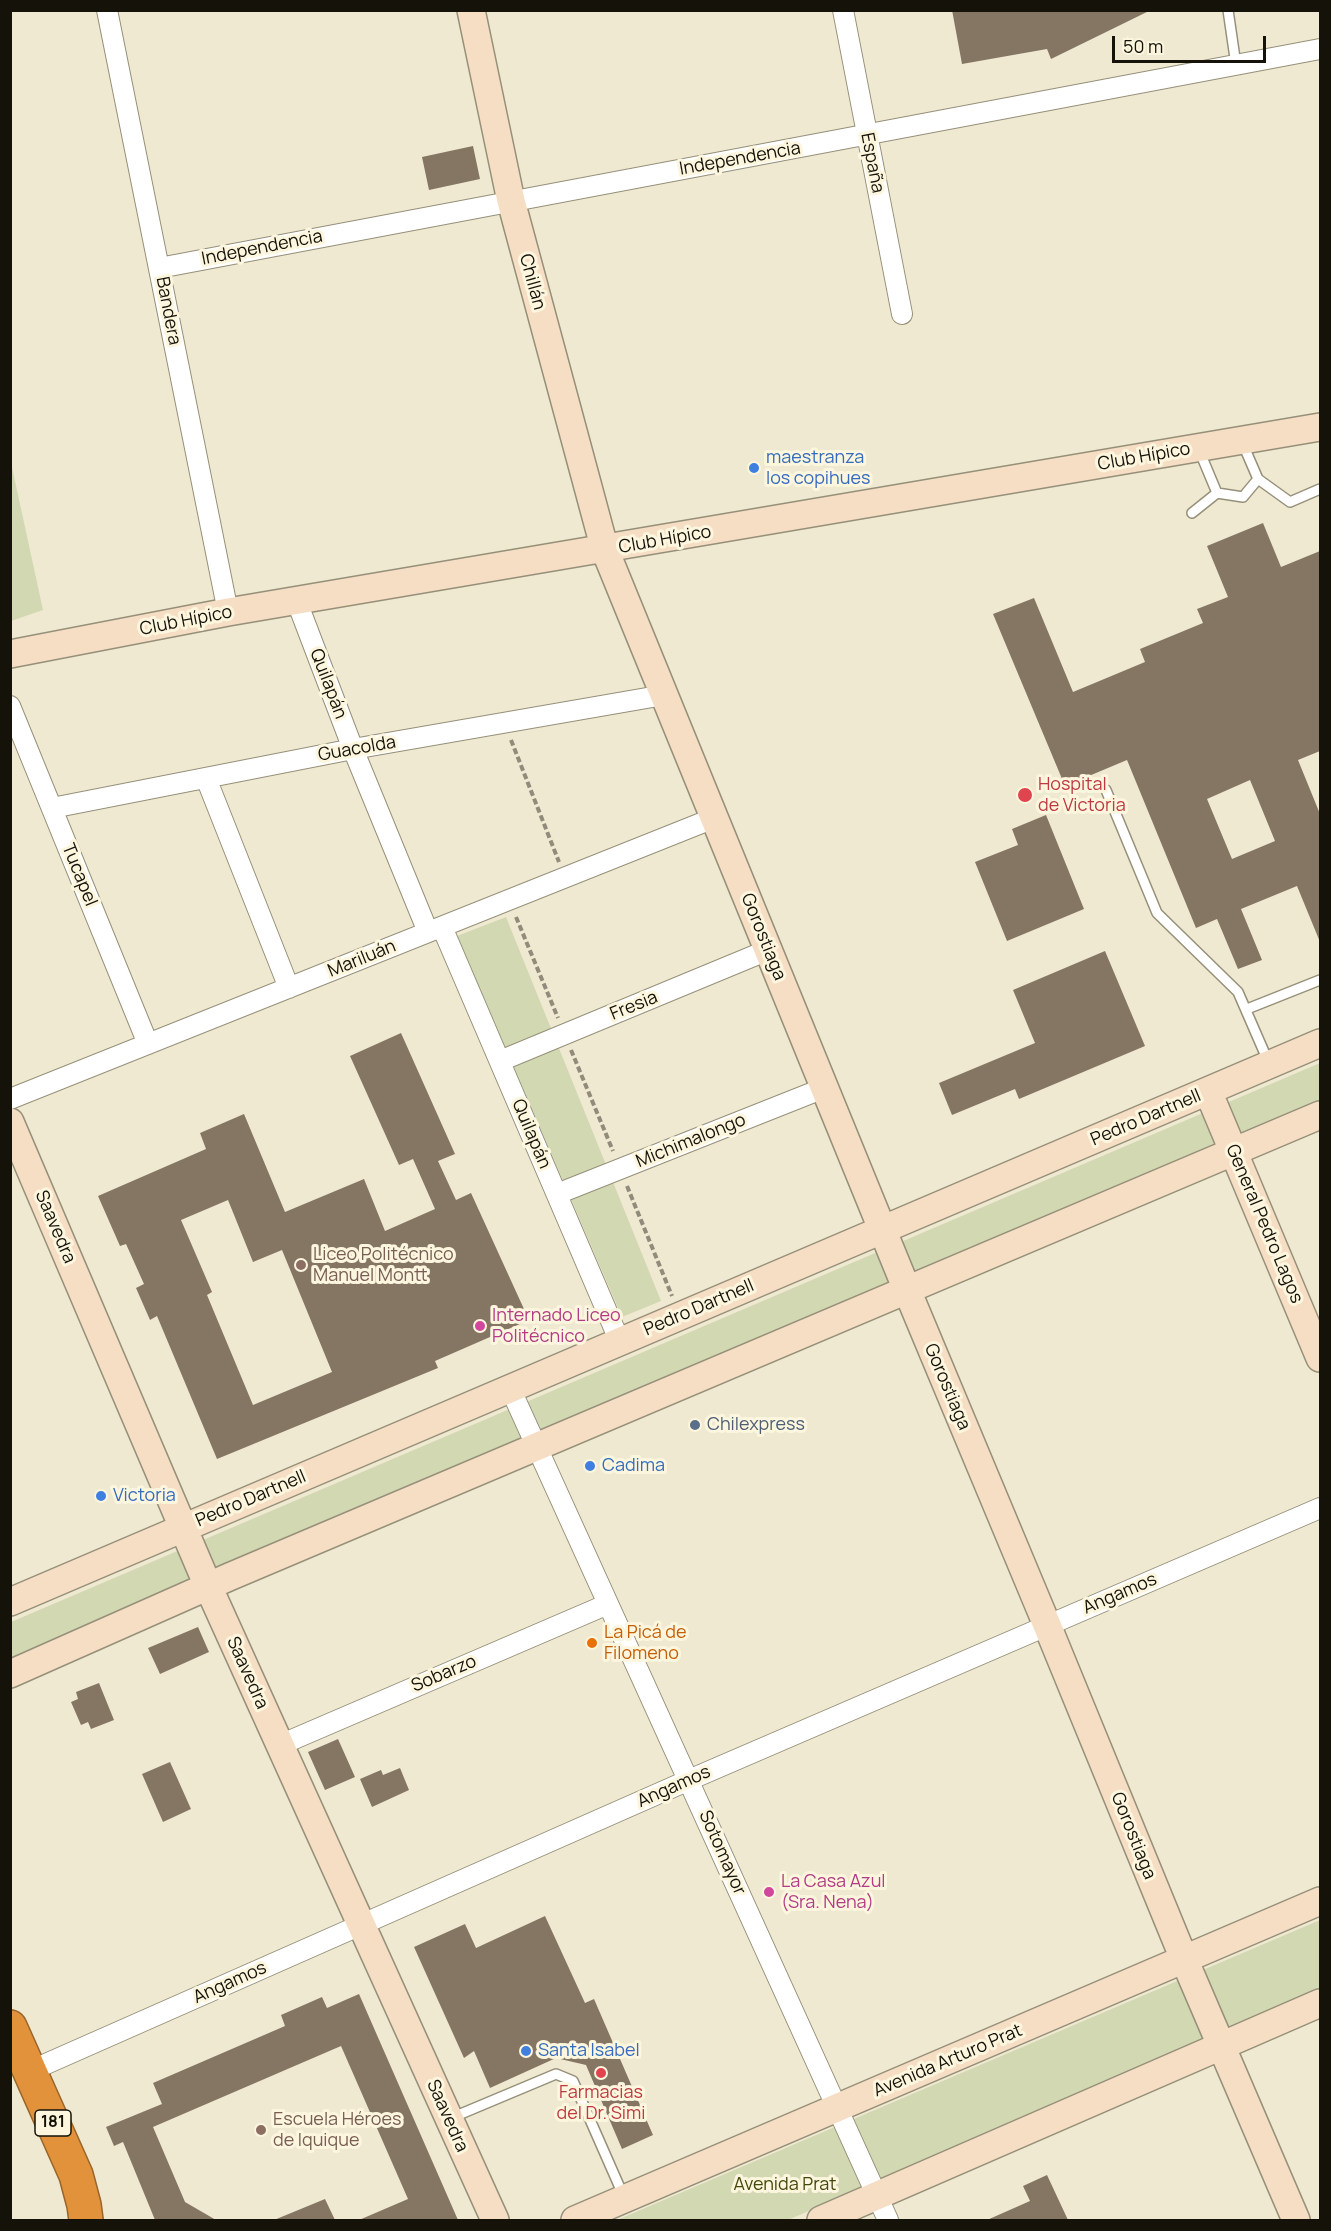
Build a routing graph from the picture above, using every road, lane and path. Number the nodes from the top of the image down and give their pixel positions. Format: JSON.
{"nodes":[{"id":1,"x":107,"y":10,"type":"edge"},
{"id":2,"x":471,"y":10,"type":"edge"},
{"id":3,"x":843,"y":10,"type":"edge"},
{"id":4,"x":1227,"y":10,"type":"edge"},
{"id":5,"x":1320,"y":49,"type":"edge"},
{"id":6,"x":1236,"y":65,"type":"junction"},
{"id":7,"x":867,"y":135,"type":"junction"},
{"id":8,"x":511,"y":201,"type":"junction"},
{"id":9,"x":159,"y":268,"type":"junction"},
{"id":10,"x":902,"y":315,"type":"dead end"},
{"id":11,"x":1320,"y":427,"type":"edge"},
{"id":12,"x":1241,"y":440,"type":"junction"},
{"id":13,"x":1198,"y":447,"type":"junction"},
{"id":14,"x":1258,"y":479,"type":"junction"},
{"id":15,"x":1320,"y":489,"type":"edge"},
{"id":16,"x":1217,"y":493,"type":"junction"},
{"id":17,"x":1192,"y":513,"type":"dead end"},
{"id":18,"x":605,"y":550,"type":"junction"},
{"id":19,"x":297,"y":602,"type":"junction"},
{"id":20,"x":228,"y":612,"type":"junction"},
{"id":21,"x":10,"y":654,"type":"edge"},
{"id":22,"x":664,"y":696,"type":"junction"},
{"id":23,"x":10,"y":706,"type":"edge"},
{"id":24,"x":504,"y":723,"type":"junction"},
{"id":25,"x":353,"y":749,"type":"junction"},
{"id":26,"x":206,"y":778,"type":"junction"},
{"id":27,"x":1106,"y":790,"type":"dead end"},
{"id":28,"x":52,"y":808,"type":"junction"},
{"id":29,"x":714,"y":818,"type":"junction"},
{"id":30,"x":566,"y":878,"type":"junction"},
{"id":31,"x":509,"y":900,"type":"junction"},
{"id":32,"x":435,"y":930,"type":"junction"},
{"id":33,"x":768,"y":950,"type":"junction"},
{"id":34,"x":1320,"y":980,"type":"edge"},
{"id":35,"x":289,"y":988,"type":"junction"},
{"id":36,"x":1246,"y":1009,"type":"junction"},
{"id":37,"x":565,"y":1034,"type":"junction"},
{"id":38,"x":1320,"y":1043,"type":"edge"},
{"id":39,"x":148,"y":1044,"type":"junction"},
{"id":40,"x":500,"y":1061,"type":"junction"},
{"id":41,"x":1269,"y":1064,"type":"junction"},
{"id":42,"x":824,"y":1088,"type":"junction"},
{"id":43,"x":1208,"y":1091,"type":"junction"},
{"id":44,"x":10,"y":1099,"type":"edge"},
{"id":45,"x":1320,"y":1115,"type":"edge"},
{"id":46,"x":10,"y":1122,"type":"edge"},
{"id":47,"x":1234,"y":1152,"type":"junction"},
{"id":48,"x":620,"y":1169,"type":"junction"},
{"id":49,"x":557,"y":1194,"type":"junction"},
{"id":50,"x":882,"y":1230,"type":"junction"},
{"id":51,"x":907,"y":1290,"type":"junction"},
{"id":52,"x":680,"y":1316,"type":"junction"},
{"id":53,"x":620,"y":1342,"type":"junction"},
{"id":54,"x":1320,"y":1358,"type":"edge"},
{"id":55,"x":510,"y":1388,"type":"junction"},
{"id":56,"x":537,"y":1447,"type":"junction"},
{"id":57,"x":1320,"y":1508,"type":"edge"},
{"id":58,"x":184,"y":1527,"type":"junction"},
{"id":59,"x":208,"y":1586,"type":"junction"},
{"id":60,"x":10,"y":1602,"type":"edge"},
{"id":61,"x":608,"y":1604,"type":"junction"},
{"id":62,"x":1047,"y":1625,"type":"junction"},
{"id":63,"x":10,"y":1674,"type":"edge"},
{"id":64,"x":280,"y":1744,"type":"junction"},
{"id":65,"x":688,"y":1780,"type":"junction"},
{"id":66,"x":1320,"y":1901,"type":"edge"},
{"id":67,"x":361,"y":1925,"type":"junction"},
{"id":68,"x":1184,"y":1959,"type":"junction"},
{"id":69,"x":1320,"y":2003,"type":"edge"},
{"id":70,"x":10,"y":2027,"type":"edge"},
{"id":71,"x":1222,"y":2045,"type":"junction"},
{"id":72,"x":30,"y":2072,"type":"junction"},
{"id":73,"x":837,"y":2108,"type":"junction"},
{"id":74,"x":449,"y":2119,"type":"junction"},
{"id":75,"x":76,"y":2175,"type":"junction"},
{"id":76,"x":877,"y":2196,"type":"junction"},
{"id":77,"x":625,"y":2199,"type":"junction"},
{"id":78,"x":86,"y":2220,"type":"edge"},
{"id":79,"x":105,"y":2220,"type":"edge"},
{"id":80,"x":495,"y":2220,"type":"edge"},
{"id":81,"x":575,"y":2220,"type":"edge"},
{"id":82,"x":821,"y":2220,"type":"edge"},
{"id":83,"x":888,"y":2220,"type":"edge"},
{"id":84,"x":1296,"y":2220,"type":"edge"}],
"edges":[{"from":1,"to":9,"type":"street","name":"Bandera"},
{"from":2,"to":8,"type":"street","name":"Chillán"},
{"from":3,"to":7,"type":"street","name":"España"},
{"from":4,"to":6,"type":"lane"},
{"from":5,"to":6,"type":"street","name":"Independencia"},
{"from":6,"to":7,"type":"street","name":"Independencia"},
{"from":7,"to":8,"type":"street","name":"Independencia"},
{"from":7,"to":10,"type":"street","name":"España"},
{"from":8,"to":9,"type":"street","name":"Independencia"},
{"from":8,"to":18,"type":"street","name":"Chillán"},
{"from":9,"to":20,"type":"street","name":"Bandera"},
{"from":11,"to":12,"type":"street","name":"Club Hípico"},
{"from":12,"to":13,"type":"street","name":"Club Hípico"},
{"from":12,"to":14,"type":"lane"},
{"from":13,"to":16,"type":"lane"},
{"from":13,"to":18,"type":"street","name":"Club Hípico"},
{"from":14,"to":15,"type":"lane"},
{"from":14,"to":16,"type":"lane"},
{"from":16,"to":17,"type":"lane"},
{"from":18,"to":19,"type":"street","name":"Club Hípico"},
{"from":18,"to":22,"type":"street","name":"Gorostiaga"},
{"from":19,"to":20,"type":"street","name":"Club Hípico"},
{"from":19,"to":25,"type":"street","name":"Quilapán"},
{"from":20,"to":21,"type":"street","name":"Club Hípico"},
{"from":22,"to":24,"type":"street","name":"Guacolda"},
{"from":22,"to":29,"type":"street","name":"Gorostiaga"},
{"from":23,"to":28,"type":"street","name":"Tucapel"},
{"from":24,"to":25,"type":"street","name":"Guacolda"},
{"from":24,"to":30,"type":"path"},
{"from":25,"to":26,"type":"street","name":"Guacolda"},
{"from":25,"to":32,"type":"street","name":"Quilapán"},
{"from":26,"to":28,"type":"street","name":"Guacolda"},
{"from":26,"to":35,"type":"street"},
{"from":27,"to":36,"type":"lane"},
{"from":28,"to":39,"type":"street","name":"Tucapel"},
{"from":29,"to":30,"type":"street","name":"Mariluán"},
{"from":29,"to":33,"type":"street","name":"Gorostiaga"},
{"from":30,"to":31,"type":"street","name":"Mariluán"},
{"from":31,"to":32,"type":"street","name":"Mariluán"},
{"from":31,"to":37,"type":"path"},
{"from":32,"to":35,"type":"street","name":"Mariluán"},
{"from":32,"to":40,"type":"street","name":"Quilapán"},
{"from":33,"to":37,"type":"street","name":"Fresia"},
{"from":33,"to":42,"type":"street","name":"Gorostiaga"},
{"from":34,"to":36,"type":"lane"},
{"from":35,"to":39,"type":"street","name":"Mariluán"},
{"from":36,"to":41,"type":"lane"},
{"from":37,"to":40,"type":"street","name":"Fresia"},
{"from":37,"to":48,"type":"path"},
{"from":38,"to":41,"type":"street","name":"Pedro Dartnell"},
{"from":39,"to":44,"type":"street","name":"Mariluán"},
{"from":40,"to":49,"type":"street","name":"Quilapán"},
{"from":41,"to":43,"type":"street","name":"Pedro Dartnell"},
{"from":42,"to":48,"type":"street","name":"Michimalongo"},
{"from":42,"to":50,"type":"street","name":"Gorostiaga"},
{"from":43,"to":47,"type":"street","name":"General Pedro Lagos"},
{"from":43,"to":50,"type":"street","name":"Pedro Dartnell"},
{"from":45,"to":47,"type":"street"},
{"from":46,"to":58,"type":"street","name":"Saavedra"},
{"from":47,"to":51,"type":"street"},
{"from":47,"to":54,"type":"street","name":"General Pedro Lagos"},
{"from":48,"to":49,"type":"street","name":"Michimalongo"},
{"from":48,"to":52,"type":"path"},
{"from":49,"to":53,"type":"street","name":"Quilapán"},
{"from":50,"to":51,"type":"street","name":"Gorostiaga"},
{"from":50,"to":52,"type":"street","name":"Pedro Dartnell"},
{"from":51,"to":56,"type":"street"},
{"from":51,"to":62,"type":"street","name":"Gorostiaga"},
{"from":52,"to":53,"type":"street","name":"Pedro Dartnell"},
{"from":53,"to":55,"type":"street","name":"Pedro Dartnell"},
{"from":55,"to":56,"type":"street","name":"Sotomayor"},
{"from":55,"to":58,"type":"street","name":"Pedro Dartnell"},
{"from":56,"to":59,"type":"street"},
{"from":56,"to":61,"type":"street","name":"Sotomayor"},
{"from":57,"to":62,"type":"street","name":"Angamos"},
{"from":58,"to":59,"type":"street","name":"Saavedra"},
{"from":58,"to":60,"type":"street","name":"Pedro Dartnell"},
{"from":59,"to":63,"type":"street"},
{"from":59,"to":64,"type":"street","name":"Saavedra"},
{"from":61,"to":64,"type":"street","name":"Sobarzo"},
{"from":61,"to":65,"type":"street","name":"Sotomayor"},
{"from":62,"to":65,"type":"street","name":"Angamos"},
{"from":62,"to":68,"type":"street","name":"Gorostiaga"},
{"from":64,"to":67,"type":"street","name":"Saavedra"},
{"from":65,"to":67,"type":"street","name":"Angamos"},
{"from":65,"to":73,"type":"street","name":"Sotomayor"},
{"from":66,"to":68,"type":"street","name":"Avenida Arturo Prat"},
{"from":67,"to":72,"type":"street","name":"Angamos"},
{"from":67,"to":74,"type":"street","name":"Saavedra"},
{"from":68,"to":71,"type":"street","name":"Gorostiaga"},
{"from":68,"to":73,"type":"street","name":"Avenida Arturo Prat"},
{"from":69,"to":71,"type":"street"},
{"from":70,"to":72,"type":"highway","number":"181"},
{"from":71,"to":76,"type":"street"},
{"from":71,"to":84,"type":"street","name":"Gorostiaga"},
{"from":72,"to":75,"type":"highway","number":"181"},
{"from":73,"to":76,"type":"street","name":"Sotomayor"},
{"from":73,"to":77,"type":"street","name":"Avenida Arturo Prat"},
{"from":74,"to":77,"type":"lane"},
{"from":74,"to":80,"type":"street","name":"Saavedra"},
{"from":75,"to":78,"type":"highway","number":"181"},
{"from":75,"to":79,"type":"highway"},
{"from":76,"to":82,"type":"street"},
{"from":76,"to":83,"type":"street","name":"Sotomayor"},
{"from":77,"to":81,"type":"street","name":"Avenida Arturo Prat"}]}
